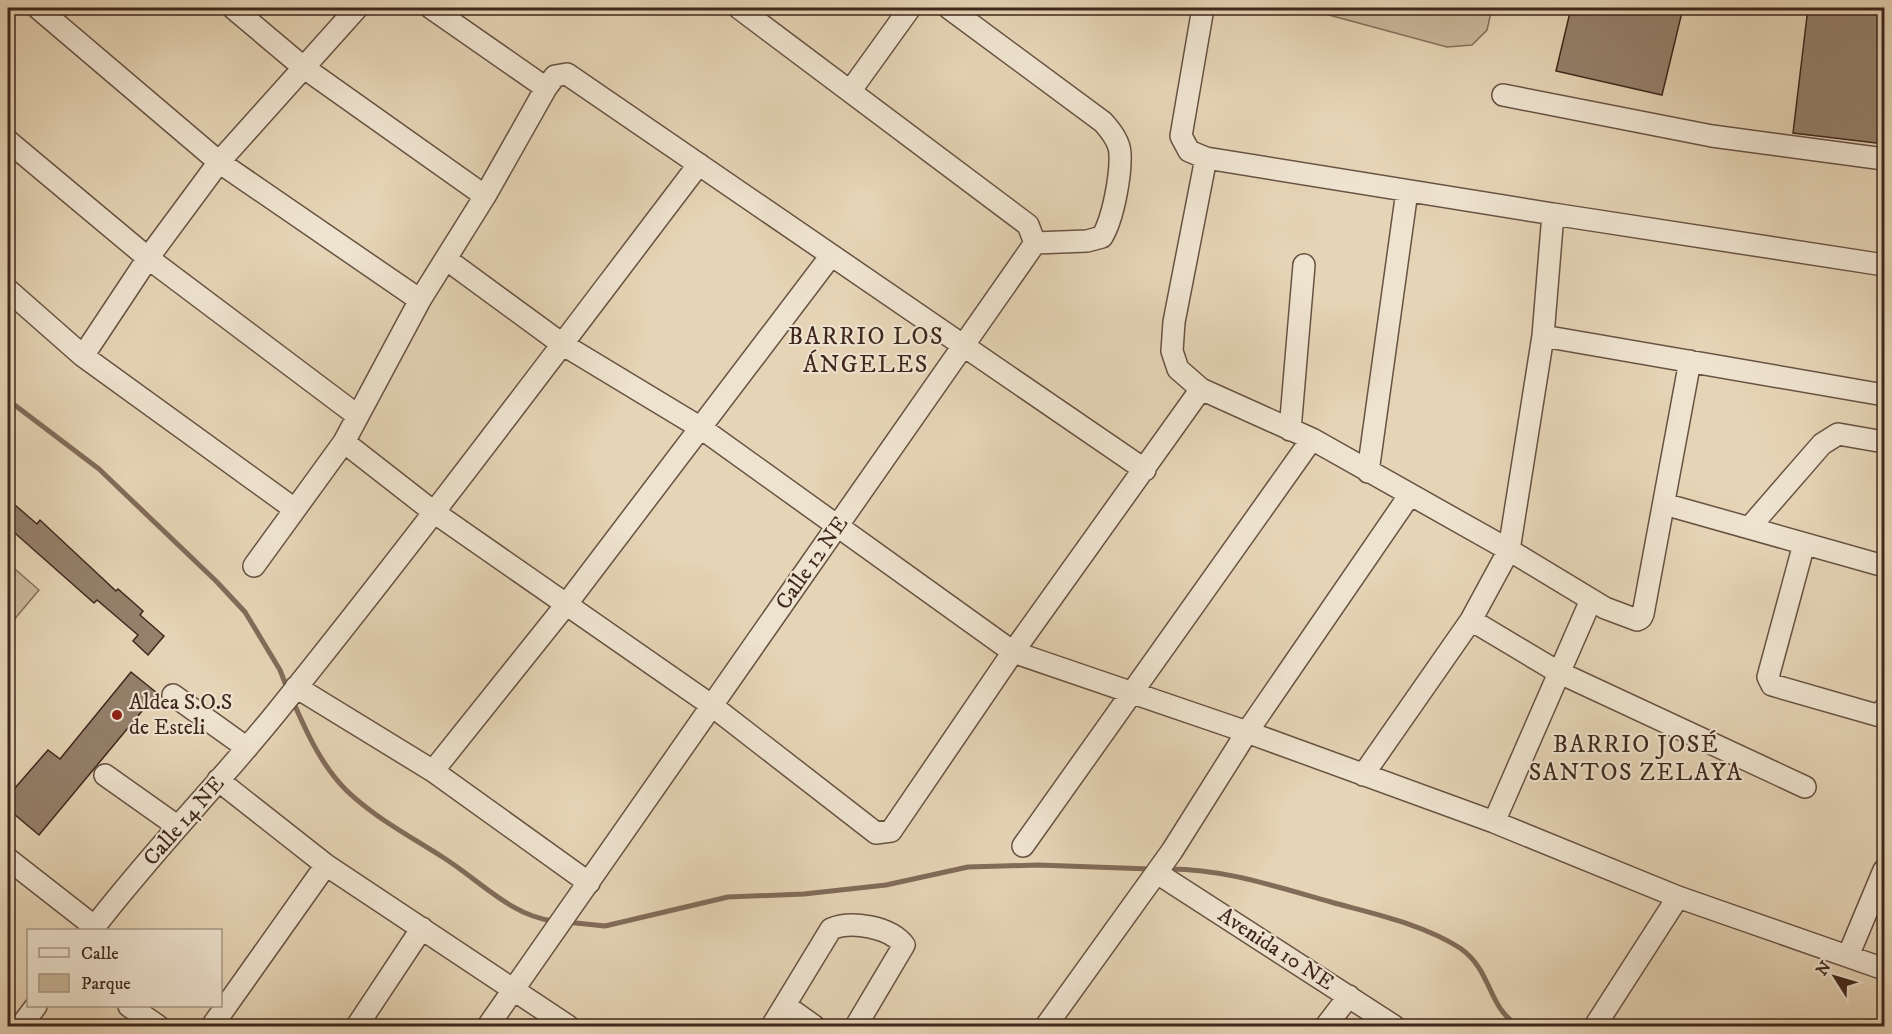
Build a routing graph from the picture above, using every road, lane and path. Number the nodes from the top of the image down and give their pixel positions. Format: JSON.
{"nodes":[{"id":1,"x":38,"y":8,"type":"edge"},
{"id":2,"x":233,"y":8,"type":"edge"},
{"id":3,"x":357,"y":8,"type":"edge"},
{"id":4,"x":431,"y":8,"type":"edge"},
{"id":5,"x":739,"y":8,"type":"edge"},
{"id":6,"x":910,"y":8,"type":"edge"},
{"id":7,"x":949,"y":8,"type":"edge"},
{"id":8,"x":1200,"y":10,"type":"edge"},
{"id":9,"x":303,"y":67,"type":"junction"},
{"id":10,"x":546,"y":88,"type":"junction"},
{"id":11,"x":851,"y":90,"type":"junction"},
{"id":12,"x":1503,"y":95,"type":"dead end"},
{"id":13,"x":8,"y":141,"type":"edge"},
{"id":14,"x":1206,"y":158,"type":"junction"},
{"id":15,"x":1884,"y":159,"type":"edge"},
{"id":16,"x":219,"y":162,"type":"junction"},
{"id":17,"x":699,"y":164,"type":"junction"},
{"id":18,"x":1407,"y":191,"type":"junction"},
{"id":19,"x":485,"y":196,"type":"junction"},
{"id":20,"x":1553,"y":214,"type":"junction"},
{"id":21,"x":1035,"y":243,"type":"junction"},
{"id":22,"x":830,"y":256,"type":"junction"},
{"id":23,"x":148,"y":258,"type":"junction"},
{"id":24,"x":446,"y":259,"type":"junction"},
{"id":25,"x":1304,"y":265,"type":"dead end"},
{"id":26,"x":1884,"y":265,"type":"edge"},
{"id":27,"x":8,"y":290,"type":"edge"},
{"id":28,"x":420,"y":300,"type":"junction"},
{"id":29,"x":1543,"y":336,"type":"junction"},
{"id":30,"x":562,"y":344,"type":"junction"},
{"id":31,"x":963,"y":347,"type":"junction"},
{"id":32,"x":83,"y":357,"type":"junction"},
{"id":33,"x":1690,"y":361,"type":"junction"},
{"id":34,"x":1201,"y":389,"type":"junction"},
{"id":35,"x":1884,"y":395,"type":"edge"},
{"id":36,"x":358,"y":416,"type":"junction"},
{"id":37,"x":701,"y":428,"type":"junction"},
{"id":38,"x":1290,"y":430,"type":"junction"},
{"id":39,"x":1312,"y":439,"type":"junction"},
{"id":40,"x":344,"y":442,"type":"junction"},
{"id":41,"x":1884,"y":442,"type":"edge"},
{"id":42,"x":1145,"y":470,"type":"junction"},
{"id":43,"x":1368,"y":472,"type":"junction"},
{"id":44,"x":1409,"y":496,"type":"junction"},
{"id":45,"x":1664,"y":504,"type":"junction"},
{"id":46,"x":294,"y":508,"type":"junction"},
{"id":47,"x":435,"y":513,"type":"junction"},
{"id":48,"x":837,"y":527,"type":"junction"},
{"id":49,"x":1749,"y":528,"type":"junction"},
{"id":50,"x":1804,"y":544,"type":"junction"},
{"id":51,"x":1509,"y":550,"type":"junction"},
{"id":52,"x":254,"y":566,"type":"dead end"},
{"id":53,"x":1884,"y":566,"type":"edge"},
{"id":54,"x":1591,"y":600,"type":"junction"},
{"id":55,"x":565,"y":606,"type":"junction"},
{"id":56,"x":1471,"y":620,"type":"junction"},
{"id":57,"x":1013,"y":652,"type":"junction"},
{"id":58,"x":1558,"y":672,"type":"junction"},
{"id":59,"x":294,"y":689,"type":"junction"},
{"id":60,"x":1131,"y":694,"type":"junction"},
{"id":61,"x":173,"y":695,"type":"dead end"},
{"id":62,"x":711,"y":705,"type":"junction"},
{"id":63,"x":1884,"y":709,"type":"edge"},
{"id":64,"x":1247,"y":732,"type":"junction"},
{"id":65,"x":247,"y":748,"type":"junction"},
{"id":66,"x":433,"y":771,"type":"junction"},
{"id":67,"x":105,"y":775,"type":"dead end"},
{"id":68,"x":1363,"y":776,"type":"junction"},
{"id":69,"x":218,"y":780,"type":"junction"},
{"id":70,"x":1805,"y":787,"type":"dead end"},
{"id":71,"x":1494,"y":822,"type":"junction"},
{"id":72,"x":177,"y":826,"type":"junction"},
{"id":73,"x":1023,"y":846,"type":"dead end"},
{"id":74,"x":8,"y":859,"type":"edge"},
{"id":75,"x":326,"y":865,"type":"junction"},
{"id":76,"x":1884,"y":870,"type":"edge"},
{"id":77,"x":1152,"y":880,"type":"junction"},
{"id":78,"x":584,"y":891,"type":"junction"},
{"id":79,"x":1678,"y":897,"type":"junction"},
{"id":80,"x":94,"y":928,"type":"edge"},
{"id":81,"x":422,"y":928,"type":"junction"},
{"id":82,"x":1848,"y":956,"type":"junction"},
{"id":83,"x":1884,"y":969,"type":"edge"},
{"id":84,"x":514,"y":989,"type":"junction"},
{"id":85,"x":1349,"y":996,"type":"junction"},
{"id":86,"x":786,"y":1006,"type":"junction"},
{"id":87,"x":35,"y":1007,"type":"edge"},
{"id":88,"x":132,"y":1007,"type":"edge"},
{"id":89,"x":21,"y":1026,"type":"edge"},
{"id":90,"x":158,"y":1026,"type":"edge"},
{"id":91,"x":212,"y":1026,"type":"edge"},
{"id":92,"x":357,"y":1026,"type":"edge"},
{"id":93,"x":489,"y":1026,"type":"edge"},
{"id":94,"x":568,"y":1026,"type":"edge"},
{"id":95,"x":772,"y":1026,"type":"edge"},
{"id":96,"x":814,"y":1026,"type":"edge"},
{"id":97,"x":856,"y":1026,"type":"edge"},
{"id":98,"x":1046,"y":1026,"type":"edge"},
{"id":99,"x":1326,"y":1026,"type":"edge"},
{"id":100,"x":1394,"y":1026,"type":"edge"},
{"id":101,"x":1595,"y":1026,"type":"edge"}],
"edges":[{"from":1,"to":16,"type":"street"},
{"from":2,"to":9,"type":"street"},
{"from":3,"to":9,"type":"street"},
{"from":4,"to":10,"type":"street"},
{"from":5,"to":11,"type":"street"},
{"from":6,"to":11,"type":"street"},
{"from":7,"to":21,"type":"street"},
{"from":8,"to":14,"type":"street"},
{"from":9,"to":16,"type":"street"},
{"from":9,"to":19,"type":"street"},
{"from":10,"to":17,"type":"street"},
{"from":10,"to":19,"type":"street"},
{"from":11,"to":21,"type":"street"},
{"from":12,"to":15,"type":"street"},
{"from":13,"to":23,"type":"street"},
{"from":14,"to":18,"type":"street"},
{"from":14,"to":34,"type":"street"},
{"from":16,"to":23,"type":"street"},
{"from":16,"to":28,"type":"street"},
{"from":17,"to":22,"type":"street"},
{"from":17,"to":30,"type":"street","name":"Calle 14 NE"},
{"from":18,"to":20,"type":"street"},
{"from":18,"to":43,"type":"street"},
{"from":19,"to":24,"type":"street"},
{"from":20,"to":26,"type":"street"},
{"from":20,"to":29,"type":"street"},
{"from":21,"to":31,"type":"street","name":"Calle 12 NE"},
{"from":22,"to":31,"type":"street"},
{"from":22,"to":37,"type":"street"},
{"from":23,"to":32,"type":"street"},
{"from":23,"to":36,"type":"street"},
{"from":24,"to":28,"type":"street"},
{"from":24,"to":30,"type":"street"},
{"from":25,"to":38,"type":"street"},
{"from":27,"to":32,"type":"street"},
{"from":28,"to":36,"type":"street"},
{"from":29,"to":33,"type":"street"},
{"from":29,"to":51,"type":"street"},
{"from":30,"to":37,"type":"street"},
{"from":30,"to":47,"type":"street","name":"Calle 14 NE"},
{"from":31,"to":42,"type":"street"},
{"from":31,"to":48,"type":"street","name":"Calle 12 NE"},
{"from":32,"to":46,"type":"street"},
{"from":33,"to":35,"type":"street"},
{"from":33,"to":45,"type":"street"},
{"from":34,"to":38,"type":"street"},
{"from":34,"to":42,"type":"street"},
{"from":36,"to":40,"type":"street"},
{"from":37,"to":48,"type":"street"},
{"from":37,"to":55,"type":"street"},
{"from":38,"to":39,"type":"street"},
{"from":39,"to":43,"type":"street"},
{"from":39,"to":60,"type":"street"},
{"from":40,"to":46,"type":"street"},
{"from":40,"to":47,"type":"street"},
{"from":41,"to":49,"type":"street"},
{"from":42,"to":57,"type":"street"},
{"from":43,"to":44,"type":"street"},
{"from":44,"to":51,"type":"street"},
{"from":44,"to":64,"type":"street"},
{"from":45,"to":49,"type":"street"},
{"from":45,"to":54,"type":"street"},
{"from":46,"to":52,"type":"street"},
{"from":47,"to":55,"type":"street"},
{"from":47,"to":59,"type":"street","name":"Calle 14 NE"},
{"from":48,"to":57,"type":"street"},
{"from":48,"to":62,"type":"street","name":"Calle 12 NE"},
{"from":49,"to":50,"type":"street"},
{"from":50,"to":53,"type":"street"},
{"from":50,"to":63,"type":"street"},
{"from":51,"to":54,"type":"street"},
{"from":51,"to":56,"type":"street"},
{"from":54,"to":58,"type":"street"},
{"from":55,"to":62,"type":"street"},
{"from":55,"to":66,"type":"street"},
{"from":56,"to":58,"type":"street"},
{"from":56,"to":68,"type":"street"},
{"from":57,"to":60,"type":"street"},
{"from":57,"to":62,"type":"street"},
{"from":58,"to":70,"type":"street"},
{"from":58,"to":71,"type":"street"},
{"from":59,"to":65,"type":"street","name":"Calle 14 NE"},
{"from":59,"to":66,"type":"street"},
{"from":60,"to":64,"type":"street"},
{"from":60,"to":73,"type":"street"},
{"from":61,"to":65,"type":"street"},
{"from":62,"to":78,"type":"street","name":"Calle 12 NE"},
{"from":64,"to":68,"type":"street"},
{"from":64,"to":77,"type":"street"},
{"from":65,"to":69,"type":"street","name":"Calle 14 NE"},
{"from":66,"to":78,"type":"street"},
{"from":67,"to":72,"type":"street"},
{"from":68,"to":71,"type":"street"},
{"from":69,"to":72,"type":"street","name":"Calle 14 NE"},
{"from":69,"to":75,"type":"street"},
{"from":71,"to":79,"type":"street"},
{"from":72,"to":80,"type":"street","name":"Calle 14 NE"},
{"from":74,"to":80,"type":"street"},
{"from":75,"to":81,"type":"street"},
{"from":75,"to":91,"type":"street"},
{"from":76,"to":82,"type":"street"},
{"from":77,"to":85,"type":"street","name":"Avenida 10 NE"},
{"from":77,"to":98,"type":"street"},
{"from":78,"to":84,"type":"street","name":"Calle 12 NE"},
{"from":79,"to":82,"type":"street"},
{"from":79,"to":101,"type":"street"},
{"from":81,"to":84,"type":"street"},
{"from":81,"to":92,"type":"street"},
{"from":82,"to":83,"type":"street"},
{"from":84,"to":93,"type":"street","name":"Calle 12 NE"},
{"from":84,"to":94,"type":"street"},
{"from":85,"to":99,"type":"street"},
{"from":85,"to":100,"type":"street","name":"Avenida 10 NE"},
{"from":86,"to":95,"type":"street"},
{"from":86,"to":96,"type":"street"},
{"from":86,"to":97,"type":"street"},
{"from":87,"to":89,"type":"street"},
{"from":88,"to":90,"type":"street"}]}
